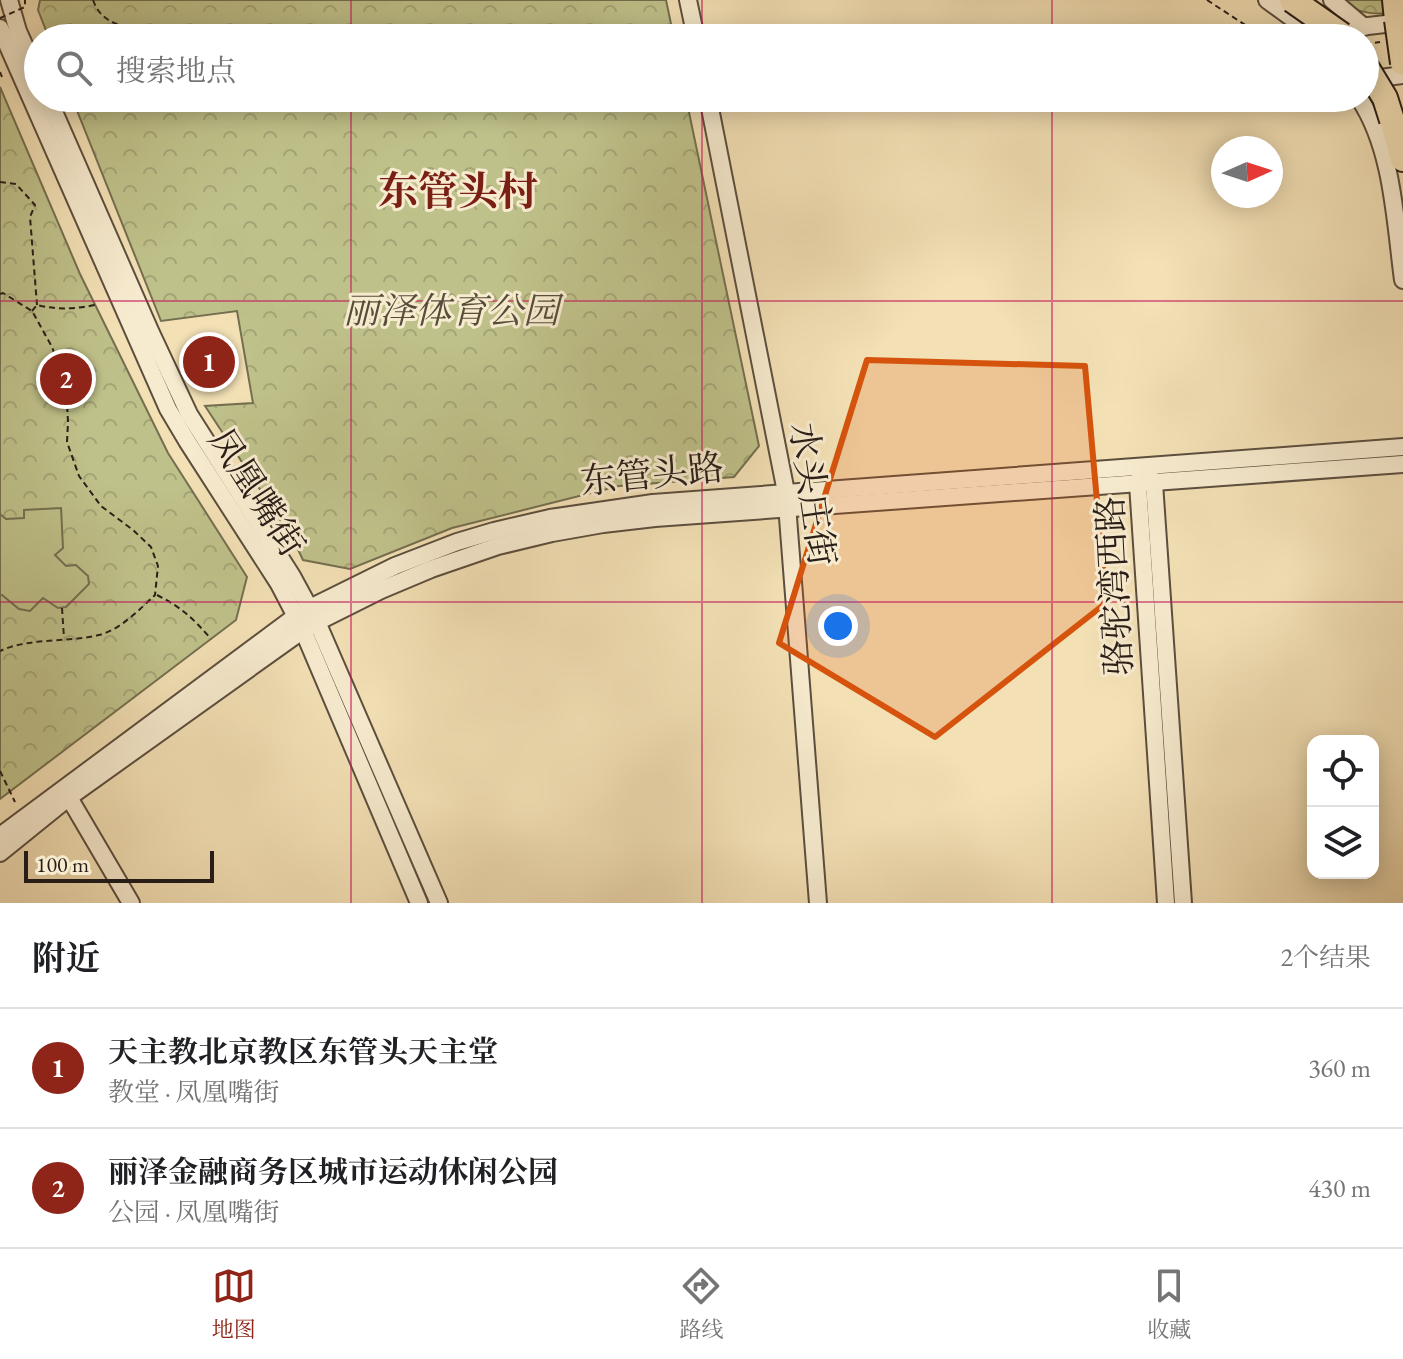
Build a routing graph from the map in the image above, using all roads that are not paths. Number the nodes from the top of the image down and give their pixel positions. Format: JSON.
{"nodes":[{"id":1,"x":9,"y":0,"type":"edge"},
{"id":2,"x":688,"y":0,"type":"edge"},
{"id":3,"x":1267,"y":0,"type":"edge"},
{"id":4,"x":1292,"y":0,"type":"edge"},
{"id":5,"x":1310,"y":0,"type":"edge"},
{"id":6,"x":1332,"y":0,"type":"edge"},
{"id":7,"x":1398,"y":14,"type":"edge"},
{"id":8,"x":693,"y":24,"type":"edge"},
{"id":9,"x":1300,"y":24,"type":"edge"},
{"id":10,"x":1334,"y":24,"type":"edge"},
{"id":11,"x":1339,"y":24,"type":"edge"},
{"id":12,"x":1345,"y":24,"type":"edge"},
{"id":13,"x":1373,"y":24,"type":"edge"},
{"id":14,"x":0,"y":28,"type":"edge"},
{"id":15,"x":24,"y":44,"type":"edge"},
{"id":16,"x":1403,"y":63,"type":"edge"},
{"id":17,"x":1403,"y":75,"type":"edge"},
{"id":18,"x":1379,"y":78,"type":"edge"},
{"id":19,"x":24,"y":82,"type":"edge"},
{"id":20,"x":1379,"y":88,"type":"edge"},
{"id":21,"x":37,"y":112,"type":"edge"},
{"id":22,"x":54,"y":112,"type":"edge"},
{"id":23,"x":711,"y":112,"type":"edge"},
{"id":24,"x":1368,"y":112,"type":"edge"},
{"id":25,"x":1403,"y":159,"type":"edge"},
{"id":26,"x":1403,"y":280,"type":"edge"},
{"id":27,"x":1403,"y":447,"type":"edge"},
{"id":28,"x":1403,"y":464,"type":"edge"},
{"id":29,"x":1143,"y":466,"type":"junction"},
{"id":30,"x":1146,"y":483,"type":"junction"},
{"id":31,"x":787,"y":501,"type":"junction"},
{"id":32,"x":307,"y":619,"type":"junction"},
{"id":33,"x":66,"y":793,"type":"junction"},
{"id":34,"x":0,"y":836,"type":"edge"},
{"id":35,"x":0,"y":853,"type":"edge"},
{"id":36,"x":131,"y":903,"type":"edge"},
{"id":37,"x":419,"y":903,"type":"edge"},
{"id":38,"x":439,"y":903,"type":"edge"},
{"id":39,"x":818,"y":903,"type":"edge"},
{"id":40,"x":1166,"y":903,"type":"edge"},
{"id":41,"x":1183,"y":903,"type":"edge"}],
"edges":[{"from":1,"to":15,"type":"street"},
{"from":2,"to":8,"type":"street"},
{"from":3,"to":9,"type":"street"},
{"from":4,"to":10,"type":"highway","bridge":true},
{"from":5,"to":11,"type":"highway","bridge":true},
{"from":6,"to":12,"type":"street"},
{"from":7,"to":13,"type":"street"},
{"from":7,"to":16,"type":"highway","bridge":true},
{"from":14,"to":19,"type":"street","name":"凤凰嘴街"},
{"from":17,"to":18,"type":"street"},
{"from":20,"to":25,"type":"highway","bridge":true},
{"from":21,"to":32,"type":"street","name":"凤凰嘴街"},
{"from":22,"to":32,"type":"street","name":"凤凰嘴街"},
{"from":23,"to":31,"type":"street","name":"水头庄街"},
{"from":24,"to":26,"type":"street"},
{"from":27,"to":29,"type":"street","name":"东管头路"},
{"from":28,"to":30,"type":"street","name":"东管头路"},
{"from":29,"to":30,"type":"street","name":"骆驼湾西路"},
{"from":29,"to":31,"type":"street","name":"东管头路"},
{"from":30,"to":31,"type":"street","name":"东管头路"},
{"from":30,"to":40,"type":"street","name":"骆驼湾西路"},
{"from":30,"to":41,"type":"street","name":"骆驼湾西路"},
{"from":31,"to":32,"type":"street","name":"东管头路"},
{"from":31,"to":39,"type":"street","name":"水头庄街"},
{"from":32,"to":33,"type":"street","name":"东管头路"},
{"from":32,"to":37,"type":"street","name":"凤凰嘴街"},
{"from":32,"to":38,"type":"street","name":"凤凰嘴街"},
{"from":33,"to":34,"type":"street","name":"东管头路"},
{"from":33,"to":35,"type":"street","name":"东管头路"},
{"from":33,"to":36,"type":"street"}]}
